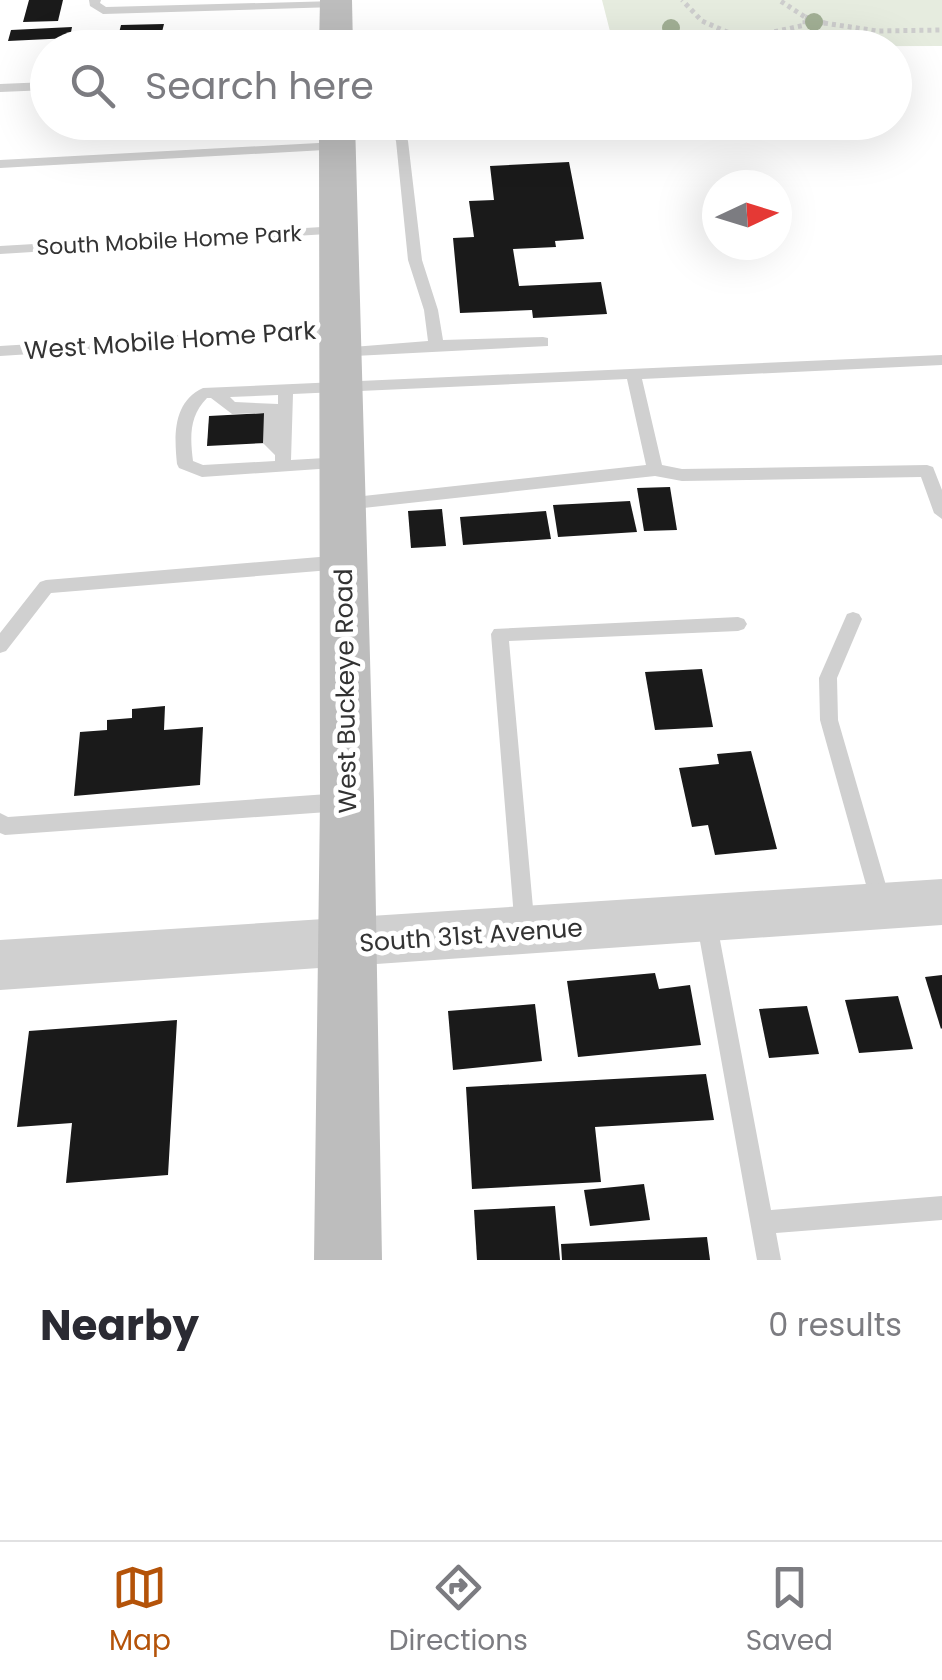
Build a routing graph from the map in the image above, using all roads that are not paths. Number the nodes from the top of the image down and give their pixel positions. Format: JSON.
{"nodes":[{"id":1,"x":94,"y":0,"type":"edge"},
{"id":2,"x":336,"y":2,"type":"edge"},
{"id":3,"x":233,"y":4,"type":"edge"},
{"id":4,"x":336,"y":30,"type":"edge"},
{"id":5,"x":30,"y":87,"type":"edge"},
{"id":6,"x":0,"y":88,"type":"edge"},
{"id":7,"x":261,"y":140,"type":"edge"},
{"id":8,"x":337,"y":140,"type":"edge"},
{"id":9,"x":402,"y":140,"type":"edge"},
{"id":10,"x":0,"y":164,"type":"edge"},
{"id":11,"x":338,"y":230,"type":"junction"},
{"id":12,"x":0,"y":250,"type":"edge"},
{"id":13,"x":543,"y":342,"type":"dead end"},
{"id":14,"x":436,"y":344,"type":"junction"},
{"id":15,"x":0,"y":351,"type":"edge"},
{"id":16,"x":340,"y":357,"type":"junction"},
{"id":17,"x":942,"y":360,"type":"edge"},
{"id":18,"x":634,"y":376,"type":"junction"},
{"id":19,"x":286,"y":390,"type":"junction"},
{"id":20,"x":214,"y":392,"type":"junction"},
{"id":21,"x":283,"y":460,"type":"junction"},
{"id":22,"x":654,"y":470,"type":"junction"},
{"id":23,"x":934,"y":470,"type":"edge"},
{"id":24,"x":342,"y":483,"type":"junction"},
{"id":25,"x":942,"y":513,"type":"edge"},
{"id":26,"x":344,"y":562,"type":"junction"},
{"id":27,"x":852,"y":619,"type":"dead end"},
{"id":28,"x":738,"y":624,"type":"dead end"},
{"id":29,"x":0,"y":646,"type":"edge"},
{"id":30,"x":347,"y":802,"type":"junction"},
{"id":31,"x":0,"y":822,"type":"edge"},
{"id":32,"x":942,"y":902,"type":"edge"},
{"id":33,"x":882,"y":906,"type":"junction"},
{"id":34,"x":706,"y":918,"type":"junction"},
{"id":35,"x":526,"y":931,"type":"junction"},
{"id":36,"x":348,"y":943,"type":"junction"},
{"id":37,"x":0,"y":965,"type":"edge"},
{"id":38,"x":942,"y":1208,"type":"edge"},
{"id":39,"x":762,"y":1222,"type":"junction"},
{"id":40,"x":348,"y":1260,"type":"edge"},
{"id":41,"x":769,"y":1260,"type":"edge"}],
"edges":[{"from":1,"to":3,"type":"lane"},
{"from":2,"to":3,"type":"lane"},
{"from":2,"to":4,"type":"main road"},
{"from":5,"to":6,"type":"lane"},
{"from":7,"to":10,"type":"lane"},
{"from":8,"to":11,"type":"main road","name":"West Buckeye Road"},
{"from":9,"to":14,"type":"lane"},
{"from":11,"to":12,"type":"lane","name":"South Mobile Home Park"},
{"from":11,"to":16,"type":"main road","name":"West Buckeye Road"},
{"from":13,"to":14,"type":"lane"},
{"from":14,"to":16,"type":"lane"},
{"from":15,"to":16,"type":"lane","name":"West Mobile Home Park"},
{"from":16,"to":18,"type":"lane"},
{"from":16,"to":19,"type":"lane"},
{"from":16,"to":24,"type":"main road","name":"West Buckeye Road"},
{"from":17,"to":18,"type":"lane"},
{"from":18,"to":22,"type":"lane"},
{"from":19,"to":20,"type":"lane"},
{"from":19,"to":21,"type":"lane"},
{"from":20,"to":21,"type":"lane"},
{"from":20,"to":21,"type":"lane"},
{"from":21,"to":24,"type":"lane"},
{"from":22,"to":23,"type":"lane"},
{"from":22,"to":24,"type":"lane"},
{"from":23,"to":25,"type":"lane"},
{"from":24,"to":26,"type":"main road","name":"West Buckeye Road"},
{"from":26,"to":29,"type":"lane"},
{"from":26,"to":30,"type":"main road","name":"West Buckeye Road"},
{"from":27,"to":33,"type":"lane"},
{"from":28,"to":35,"type":"lane"},
{"from":30,"to":31,"type":"lane"},
{"from":30,"to":36,"type":"main road","name":"West Buckeye Road"},
{"from":32,"to":33,"type":"street","name":"South 31st Avenue"},
{"from":33,"to":34,"type":"street","name":"South 31st Avenue"},
{"from":34,"to":35,"type":"street","name":"South 31st Avenue"},
{"from":34,"to":39,"type":"lane"},
{"from":35,"to":36,"type":"street","name":"South 31st Avenue"},
{"from":36,"to":37,"type":"street","name":"South 31st Avenue"},
{"from":36,"to":40,"type":"main road","name":"West Buckeye Road"},
{"from":38,"to":39,"type":"lane"},
{"from":39,"to":41,"type":"lane"}]}
